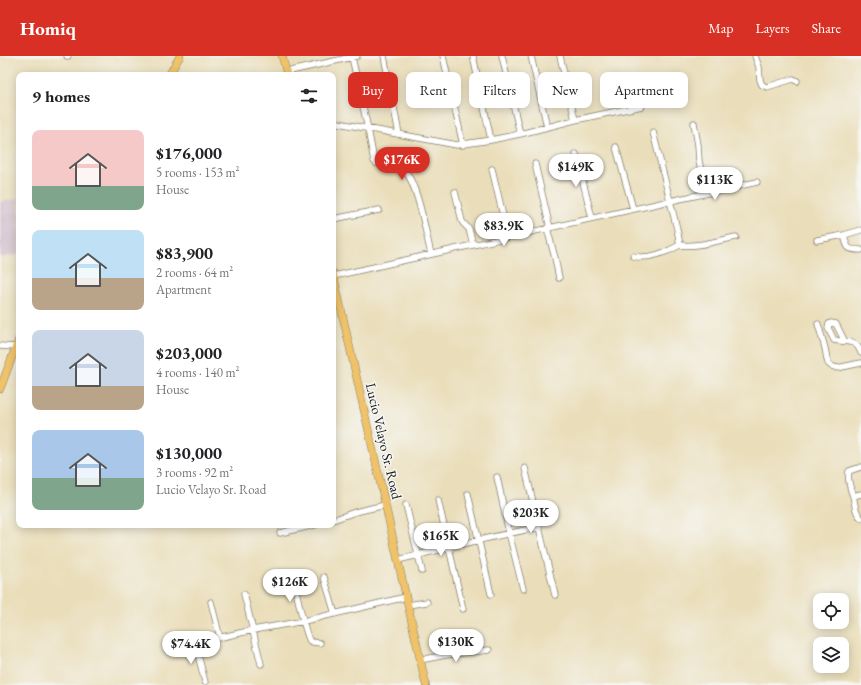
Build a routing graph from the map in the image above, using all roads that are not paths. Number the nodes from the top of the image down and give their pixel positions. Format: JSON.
{"nodes":[{"id":1,"x":180,"y":56,"type":"edge"},
{"id":2,"x":282,"y":56,"type":"edge"},
{"id":3,"x":355,"y":56,"type":"edge"},
{"id":4,"x":384,"y":56,"type":"edge"},
{"id":5,"x":443,"y":56,"type":"edge"},
{"id":6,"x":473,"y":56,"type":"edge"},
{"id":7,"x":502,"y":56,"type":"edge"},
{"id":8,"x":531,"y":56,"type":"edge"},
{"id":9,"x":560,"y":56,"type":"edge"},
{"id":10,"x":755,"y":56,"type":"edge"},
{"id":11,"x":171,"y":72,"type":"edge"},
{"id":12,"x":286,"y":72,"type":"edge"},
{"id":13,"x":290,"y":72,"type":"edge"},
{"id":14,"x":797,"y":81,"type":"dead end"},
{"id":15,"x":632,"y":108,"type":"edge"},
{"id":16,"x":575,"y":120,"type":"junction"},
{"id":17,"x":336,"y":123,"type":"edge"},
{"id":18,"x":694,"y":123,"type":"dead end"},
{"id":19,"x":547,"y":127,"type":"junction"},
{"id":20,"x":368,"y":129,"type":"junction"},
{"id":21,"x":653,"y":132,"type":"dead end"},
{"id":22,"x":399,"y":134,"type":"junction"},
{"id":23,"x":520,"y":134,"type":"junction"},
{"id":24,"x":491,"y":140,"type":"junction"},
{"id":25,"x":463,"y":145,"type":"junction"},
{"id":26,"x":616,"y":147,"type":"dead end"},
{"id":27,"x":576,"y":154,"type":"dead end"},
{"id":28,"x":535,"y":164,"type":"dead end"},
{"id":29,"x":492,"y":169,"type":"dead end"},
{"id":30,"x":757,"y":182,"type":"dead end"},
{"id":31,"x":455,"y":192,"type":"dead end"},
{"id":32,"x":708,"y":193,"type":"junction"},
{"id":33,"x":670,"y":201,"type":"junction"},
{"id":34,"x":633,"y":209,"type":"junction"},
{"id":35,"x":378,"y":210,"type":"dead end"},
{"id":36,"x":336,"y":218,"type":"edge"},
{"id":37,"x":592,"y":218,"type":"junction"},
{"id":38,"x":548,"y":228,"type":"junction"},
{"id":39,"x":861,"y":230,"type":"edge"},
{"id":40,"x":844,"y":235,"type":"junction"},
{"id":41,"x":508,"y":237,"type":"junction"},
{"id":42,"x":736,"y":237,"type":"dead end"},
{"id":43,"x":817,"y":240,"type":"dead end"},
{"id":44,"x":473,"y":245,"type":"junction"},
{"id":45,"x":680,"y":245,"type":"junction"},
{"id":46,"x":861,"y":250,"type":"edge"},
{"id":47,"x":431,"y":254,"type":"junction"},
{"id":48,"x":633,"y":256,"type":"dead end"},
{"id":49,"x":336,"y":274,"type":"edge"},
{"id":50,"x":558,"y":278,"type":"dead end"},
{"id":51,"x":336,"y":288,"type":"edge"},
{"id":52,"x":818,"y":324,"type":"dead end"},
{"id":53,"x":844,"y":340,"type":"dead end"},
{"id":54,"x":0,"y":346,"type":"edge"},
{"id":55,"x":15,"y":347,"type":"joint"},
{"id":56,"x":861,"y":353,"type":"edge"},
{"id":57,"x":861,"y":363,"type":"edge"},
{"id":58,"x":0,"y":390,"type":"edge"},
{"id":59,"x":861,"y":467,"type":"edge"},
{"id":60,"x":525,"y":468,"type":"dead end"},
{"id":61,"x":497,"y":477,"type":"dead end"},
{"id":62,"x":468,"y":494,"type":"dead end"},
{"id":63,"x":861,"y":494,"type":"edge"},
{"id":64,"x":853,"y":496,"type":"junction"},
{"id":65,"x":438,"y":500,"type":"dead end"},
{"id":66,"x":385,"y":505,"type":"junction"},
{"id":67,"x":406,"y":505,"type":"dead end"},
{"id":68,"x":861,"y":518,"type":"edge"},
{"id":69,"x":336,"y":519,"type":"edge"},
{"id":70,"x":539,"y":527,"type":"junction"},
{"id":71,"x":302,"y":528,"type":"edge"},
{"id":72,"x":280,"y":533,"type":"dead end"},
{"id":73,"x":509,"y":534,"type":"junction"},
{"id":74,"x":479,"y":540,"type":"junction"},
{"id":75,"x":448,"y":548,"type":"junction"},
{"id":76,"x":418,"y":555,"type":"junction"},
{"id":77,"x":398,"y":560,"type":"junction"},
{"id":78,"x":422,"y":571,"type":"dead end"},
{"id":79,"x":324,"y":577,"type":"dead end"},
{"id":80,"x":294,"y":582,"type":"dead end"},
{"id":81,"x":523,"y":588,"type":"dead end"},
{"id":82,"x":244,"y":594,"type":"dead end"},
{"id":83,"x":491,"y":594,"type":"dead end"},
{"id":84,"x":555,"y":595,"type":"dead end"},
{"id":85,"x":406,"y":597,"type":"junction"},
{"id":86,"x":211,"y":602,"type":"dead end"},
{"id":87,"x":427,"y":602,"type":"dead end"},
{"id":88,"x":408,"y":606,"type":"junction"},
{"id":89,"x":463,"y":609,"type":"dead end"},
{"id":90,"x":334,"y":614,"type":"junction"},
{"id":91,"x":304,"y":621,"type":"junction"},
{"id":92,"x":253,"y":630,"type":"junction"},
{"id":93,"x":220,"y":638,"type":"junction"},
{"id":94,"x":320,"y":642,"type":"dead end"},
{"id":95,"x":194,"y":643,"type":"junction"},
{"id":96,"x":187,"y":645,"type":"dead end"},
{"id":97,"x":488,"y":650,"type":"dead end"},
{"id":98,"x":420,"y":660,"type":"junction"},
{"id":99,"x":261,"y":664,"type":"dead end"},
{"id":100,"x":205,"y":682,"type":"dead end"},
{"id":101,"x":426,"y":685,"type":"edge"}],
"edges":[{"from":1,"to":11,"type":"main road"},
{"from":2,"to":12,"type":"main road"},
{"from":3,"to":13,"type":"street"},
{"from":3,"to":20,"type":"street"},
{"from":4,"to":22,"type":"street"},
{"from":5,"to":25,"type":"street"},
{"from":6,"to":24,"type":"street"},
{"from":7,"to":23,"type":"street"},
{"from":8,"to":19,"type":"street"},
{"from":9,"to":16,"type":"street"},
{"from":10,"to":14,"type":"street"},
{"from":15,"to":16,"type":"street"},
{"from":16,"to":19,"type":"street"},
{"from":17,"to":20,"type":"street"},
{"from":18,"to":32,"type":"street"},
{"from":19,"to":23,"type":"street"},
{"from":20,"to":22,"type":"street"},
{"from":20,"to":47,"type":"street"},
{"from":21,"to":33,"type":"street"},
{"from":22,"to":25,"type":"street"},
{"from":23,"to":24,"type":"street"},
{"from":24,"to":25,"type":"street"},
{"from":26,"to":34,"type":"street"},
{"from":27,"to":37,"type":"street"},
{"from":28,"to":38,"type":"street"},
{"from":29,"to":41,"type":"street"},
{"from":30,"to":32,"type":"street"},
{"from":31,"to":44,"type":"street"},
{"from":32,"to":33,"type":"street"},
{"from":33,"to":34,"type":"street"},
{"from":33,"to":45,"type":"street"},
{"from":34,"to":37,"type":"street"},
{"from":35,"to":36,"type":"street"},
{"from":37,"to":38,"type":"street"},
{"from":38,"to":41,"type":"street"},
{"from":38,"to":50,"type":"street"},
{"from":39,"to":40,"type":"street"},
{"from":40,"to":43,"type":"street"},
{"from":40,"to":46,"type":"street"},
{"from":41,"to":44,"type":"street"},
{"from":42,"to":45,"type":"street"},
{"from":44,"to":47,"type":"street"},
{"from":45,"to":48,"type":"street"},
{"from":47,"to":49,"type":"street"},
{"from":51,"to":66,"type":"main road","name":"Lucio Velayo Sr. Road"},
{"from":52,"to":57,"type":"street"},
{"from":53,"to":56,"type":"street"},
{"from":54,"to":55,"type":"street"},
{"from":55,"to":58,"type":"main road"},
{"from":59,"to":64,"type":"street"},
{"from":60,"to":70,"type":"street"},
{"from":61,"to":73,"type":"street"},
{"from":62,"to":74,"type":"street"},
{"from":63,"to":64,"type":"street"},
{"from":64,"to":68,"type":"street"},
{"from":65,"to":75,"type":"street"},
{"from":66,"to":69,"type":"street"},
{"from":66,"to":77,"type":"main road","name":"Lucio Velayo Sr. Road"},
{"from":67,"to":76,"type":"street"},
{"from":70,"to":73,"type":"street"},
{"from":70,"to":84,"type":"street"},
{"from":71,"to":72,"type":"street"},
{"from":73,"to":74,"type":"street"},
{"from":73,"to":81,"type":"street"},
{"from":74,"to":75,"type":"street"},
{"from":74,"to":83,"type":"street"},
{"from":75,"to":76,"type":"street"},
{"from":75,"to":89,"type":"street"},
{"from":76,"to":77,"type":"street"},
{"from":76,"to":78,"type":"street"},
{"from":77,"to":85,"type":"main road","name":"Lucio Velayo Sr. Road"},
{"from":79,"to":90,"type":"street"},
{"from":80,"to":91,"type":"street"},
{"from":82,"to":92,"type":"street"},
{"from":85,"to":88,"type":"main road","name":"Lucio Velayo Sr. Road"},
{"from":85,"to":90,"type":"street"},
{"from":86,"to":93,"type":"street"},
{"from":87,"to":88,"type":"street"},
{"from":88,"to":98,"type":"main road","name":"Lucio Velayo Sr. Road"},
{"from":90,"to":91,"type":"street"},
{"from":91,"to":92,"type":"street"},
{"from":91,"to":94,"type":"street"},
{"from":92,"to":93,"type":"street"},
{"from":92,"to":99,"type":"street"},
{"from":93,"to":95,"type":"street"},
{"from":95,"to":96,"type":"street"},
{"from":95,"to":100,"type":"street"},
{"from":97,"to":98,"type":"street"},
{"from":98,"to":101,"type":"main road","name":"Lucio Velayo Sr. Road"}]}
